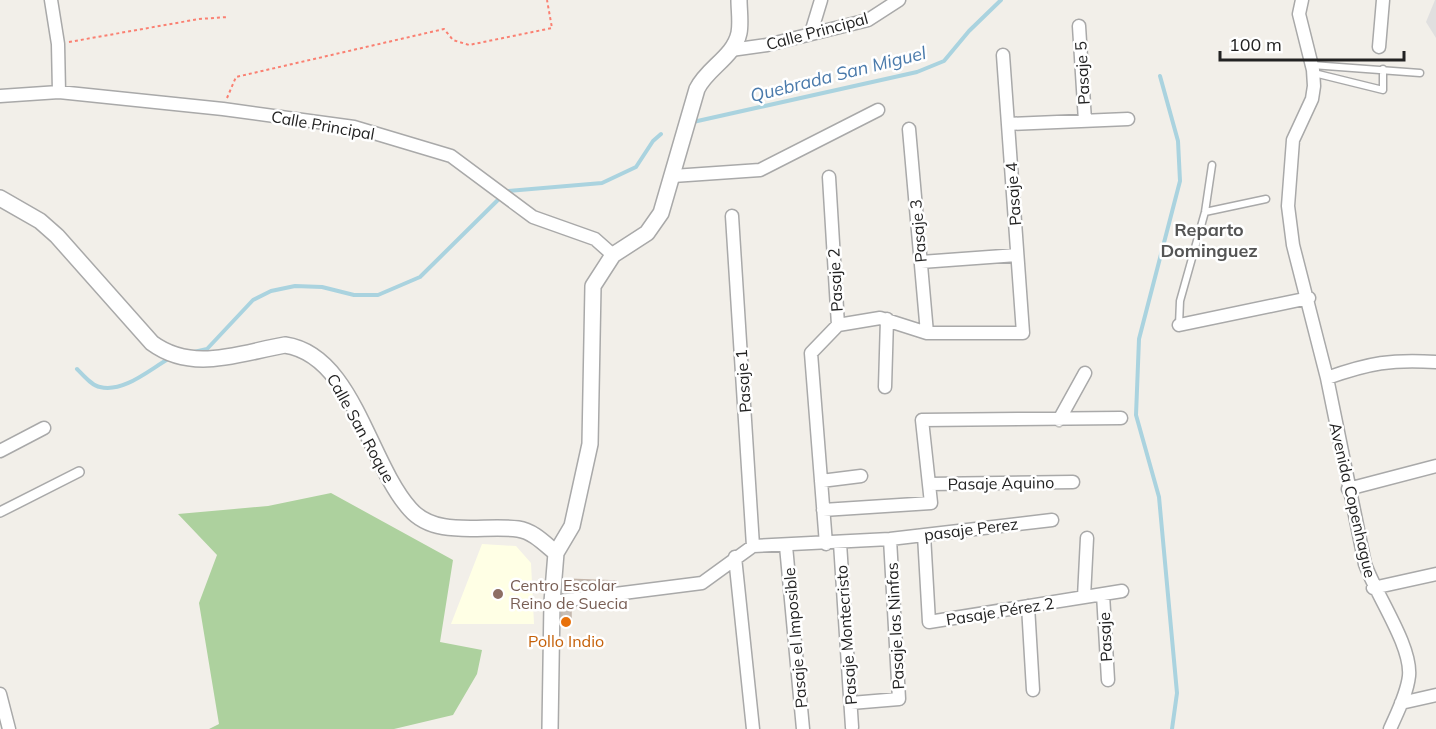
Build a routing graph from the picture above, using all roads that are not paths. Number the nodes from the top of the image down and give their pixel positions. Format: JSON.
{"nodes":[{"id":1,"x":51,"y":0,"type":"edge"},
{"id":2,"x":739,"y":0,"type":"edge"},
{"id":3,"x":821,"y":0,"type":"edge"},
{"id":4,"x":899,"y":0,"type":"edge"},
{"id":5,"x":1302,"y":0,"type":"edge"},
{"id":6,"x":1383,"y":0,"type":"edge"},
{"id":7,"x":1079,"y":26,"type":"dead end"},
{"id":8,"x":811,"y":33,"type":"junction"},
{"id":9,"x":1379,"y":47,"type":"dead end"},
{"id":10,"x":731,"y":50,"type":"junction"},
{"id":11,"x":1003,"y":55,"type":"dead end"},
{"id":12,"x":1313,"y":69,"type":"junction"},
{"id":13,"x":1383,"y":69,"type":"junction"},
{"id":14,"x":1420,"y":73,"type":"dead end"},
{"id":15,"x":59,"y":92,"type":"junction"},
{"id":16,"x":0,"y":96,"type":"edge"},
{"id":17,"x":878,"y":110,"type":"dead end"},
{"id":18,"x":1128,"y":119,"type":"dead end"},
{"id":19,"x":1085,"y":121,"type":"junction"},
{"id":20,"x":1008,"y":124,"type":"junction"},
{"id":21,"x":909,"y":129,"type":"dead end"},
{"id":22,"x":1212,"y":165,"type":"dead end"},
{"id":23,"x":673,"y":176,"type":"junction"},
{"id":24,"x":829,"y":177,"type":"dead end"},
{"id":25,"x":0,"y":198,"type":"edge"},
{"id":26,"x":1266,"y":199,"type":"dead end"},
{"id":27,"x":1205,"y":212,"type":"junction"},
{"id":28,"x":732,"y":216,"type":"dead end"},
{"id":29,"x":614,"y":255,"type":"junction"},
{"id":30,"x":1017,"y":255,"type":"junction"},
{"id":31,"x":921,"y":262,"type":"junction"},
{"id":32,"x":1309,"y":298,"type":"junction"},
{"id":33,"x":887,"y":319,"type":"junction"},
{"id":34,"x":838,"y":325,"type":"junction"},
{"id":35,"x":1179,"y":325,"type":"joint"},
{"id":36,"x":927,"y":333,"type":"junction"},
{"id":37,"x":1436,"y":362,"type":"edge"},
{"id":38,"x":1085,"y":373,"type":"dead end"},
{"id":39,"x":1328,"y":378,"type":"junction"},
{"id":40,"x":885,"y":387,"type":"dead end"},
{"id":41,"x":1121,"y":418,"type":"dead end"},
{"id":42,"x":1059,"y":420,"type":"junction"},
{"id":43,"x":44,"y":428,"type":"dead end"},
{"id":44,"x":0,"y":451,"type":"edge"},
{"id":45,"x":1436,"y":466,"type":"edge"},
{"id":46,"x":79,"y":472,"type":"dead end"},
{"id":47,"x":861,"y":476,"type":"dead end"},
{"id":48,"x":821,"y":480,"type":"junction"},
{"id":49,"x":1073,"y":482,"type":"dead end"},
{"id":50,"x":929,"y":484,"type":"junction"},
{"id":51,"x":1348,"y":489,"type":"junction"},
{"id":52,"x":823,"y":510,"type":"junction"},
{"id":53,"x":0,"y":512,"type":"edge"},
{"id":54,"x":1052,"y":520,"type":"dead end"},
{"id":55,"x":924,"y":535,"type":"junction"},
{"id":56,"x":1087,"y":538,"type":"dead end"},
{"id":57,"x":890,"y":539,"type":"junction"},
{"id":58,"x":840,"y":543,"type":"junction"},
{"id":59,"x":826,"y":544,"type":"junction"},
{"id":60,"x":753,"y":546,"type":"junction"},
{"id":61,"x":786,"y":546,"type":"junction"},
{"id":62,"x":556,"y":553,"type":"junction"},
{"id":63,"x":735,"y":558,"type":"junction"},
{"id":64,"x":1436,"y":574,"type":"edge"},
{"id":65,"x":1374,"y":588,"type":"junction"},
{"id":66,"x":1122,"y":591,"type":"dead end"},
{"id":67,"x":1103,"y":594,"type":"junction"},
{"id":68,"x":1084,"y":597,"type":"junction"},
{"id":69,"x":552,"y":602,"type":"junction"},
{"id":70,"x":1028,"y":606,"type":"junction"},
{"id":71,"x":1108,"y":680,"type":"dead end"},
{"id":72,"x":1033,"y":690,"type":"dead end"},
{"id":73,"x":0,"y":694,"type":"edge"},
{"id":74,"x":1436,"y":695,"type":"edge"},
{"id":75,"x":851,"y":703,"type":"junction"},
{"id":76,"x":1401,"y":703,"type":"junction"},
{"id":77,"x":852,"y":728,"type":"edge"},
{"id":78,"x":9,"y":729,"type":"edge"},
{"id":79,"x":550,"y":729,"type":"edge"},
{"id":80,"x":753,"y":729,"type":"edge"},
{"id":81,"x":803,"y":729,"type":"edge"},
{"id":82,"x":1390,"y":729,"type":"edge"}],
"edges":[{"from":1,"to":15,"type":"street"},
{"from":2,"to":10,"type":"street"},
{"from":3,"to":8,"type":"street"},
{"from":4,"to":8,"type":"street","name":"Calle Principal"},
{"from":5,"to":12,"type":"street"},
{"from":6,"to":9,"type":"street"},
{"from":7,"to":19,"type":"street","name":"Pasaje 5"},
{"from":8,"to":10,"type":"street","name":"Calle Principal"},
{"from":10,"to":23,"type":"street"},
{"from":11,"to":20,"type":"street","name":"Pasaje 4"},
{"from":12,"to":13,"type":"lane"},
{"from":12,"to":13,"type":"lane"},
{"from":12,"to":32,"type":"street","name":"Avenida Copenhague"},
{"from":13,"to":14,"type":"lane"},
{"from":15,"to":16,"type":"street","name":"Calle Principal"},
{"from":15,"to":29,"type":"street","name":"Calle Principal"},
{"from":17,"to":23,"type":"street"},
{"from":18,"to":19,"type":"street"},
{"from":19,"to":20,"type":"street"},
{"from":20,"to":30,"type":"street","name":"Pasaje 4"},
{"from":21,"to":31,"type":"street","name":"Pasaje 3"},
{"from":22,"to":27,"type":"lane"},
{"from":23,"to":29,"type":"street"},
{"from":24,"to":34,"type":"street","name":"Pasaje 2"},
{"from":25,"to":62,"type":"street","name":"Calle San Roque"},
{"from":26,"to":27,"type":"lane"},
{"from":27,"to":35,"type":"lane"},
{"from":28,"to":60,"type":"street","name":"Pasaje 1"},
{"from":29,"to":62,"type":"street"},
{"from":30,"to":31,"type":"street"},
{"from":30,"to":36,"type":"street","name":"Pasaje 4"},
{"from":31,"to":36,"type":"street","name":"Pasaje 3"},
{"from":32,"to":35,"type":"street"},
{"from":32,"to":39,"type":"street","name":"Avenida Copenhague"},
{"from":33,"to":34,"type":"street"},
{"from":33,"to":36,"type":"street"},
{"from":33,"to":40,"type":"street"},
{"from":34,"to":48,"type":"street","name":"Pasaje 2"},
{"from":37,"to":39,"type":"street"},
{"from":38,"to":42,"type":"street"},
{"from":39,"to":51,"type":"street","name":"Avenida Copenhague"},
{"from":41,"to":42,"type":"street"},
{"from":42,"to":50,"type":"street"},
{"from":43,"to":44,"type":"street"},
{"from":45,"to":51,"type":"street"},
{"from":46,"to":53,"type":"street"},
{"from":47,"to":48,"type":"street"},
{"from":48,"to":52,"type":"street","name":"Pasaje 2"},
{"from":49,"to":50,"type":"street","name":"Pasaje Aquino"},
{"from":50,"to":52,"type":"street"},
{"from":51,"to":65,"type":"street","name":"Avenida Copenhague"},
{"from":52,"to":59,"type":"street","name":"Pasaje 2"},
{"from":54,"to":55,"type":"street","name":"pasaje Perez"},
{"from":55,"to":57,"type":"street","name":"pasaje Perez"},
{"from":55,"to":70,"type":"street","name":"Pasaje Pérez 2"},
{"from":56,"to":68,"type":"street"},
{"from":57,"to":58,"type":"street","name":"pasaje Perez"},
{"from":57,"to":75,"type":"street","name":"Pasaje las Ninfas"},
{"from":58,"to":59,"type":"street","name":"pasaje Perez"},
{"from":58,"to":75,"type":"street","name":"Pasaje Montecristo"},
{"from":59,"to":61,"type":"street","name":"pasaje Perez"},
{"from":60,"to":61,"type":"street","name":"pasaje Perez"},
{"from":60,"to":63,"type":"street"},
{"from":61,"to":81,"type":"street","name":"Pasaje el Imposible"},
{"from":62,"to":69,"type":"street"},
{"from":63,"to":69,"type":"street"},
{"from":63,"to":80,"type":"street"},
{"from":64,"to":65,"type":"street"},
{"from":65,"to":76,"type":"street","name":"Avenida Copenhague"},
{"from":66,"to":67,"type":"street","name":"Pasaje Pérez 2"},
{"from":67,"to":68,"type":"street","name":"Pasaje Pérez 2"},
{"from":67,"to":71,"type":"street","name":"Pasaje"},
{"from":68,"to":70,"type":"street","name":"Pasaje Pérez 2"},
{"from":69,"to":79,"type":"street"},
{"from":70,"to":72,"type":"street"},
{"from":73,"to":78,"type":"street"},
{"from":74,"to":76,"type":"street"},
{"from":75,"to":77,"type":"street","name":"Pasaje Montecristo"},
{"from":76,"to":82,"type":"street","name":"Avenida Copenhague"}]}
